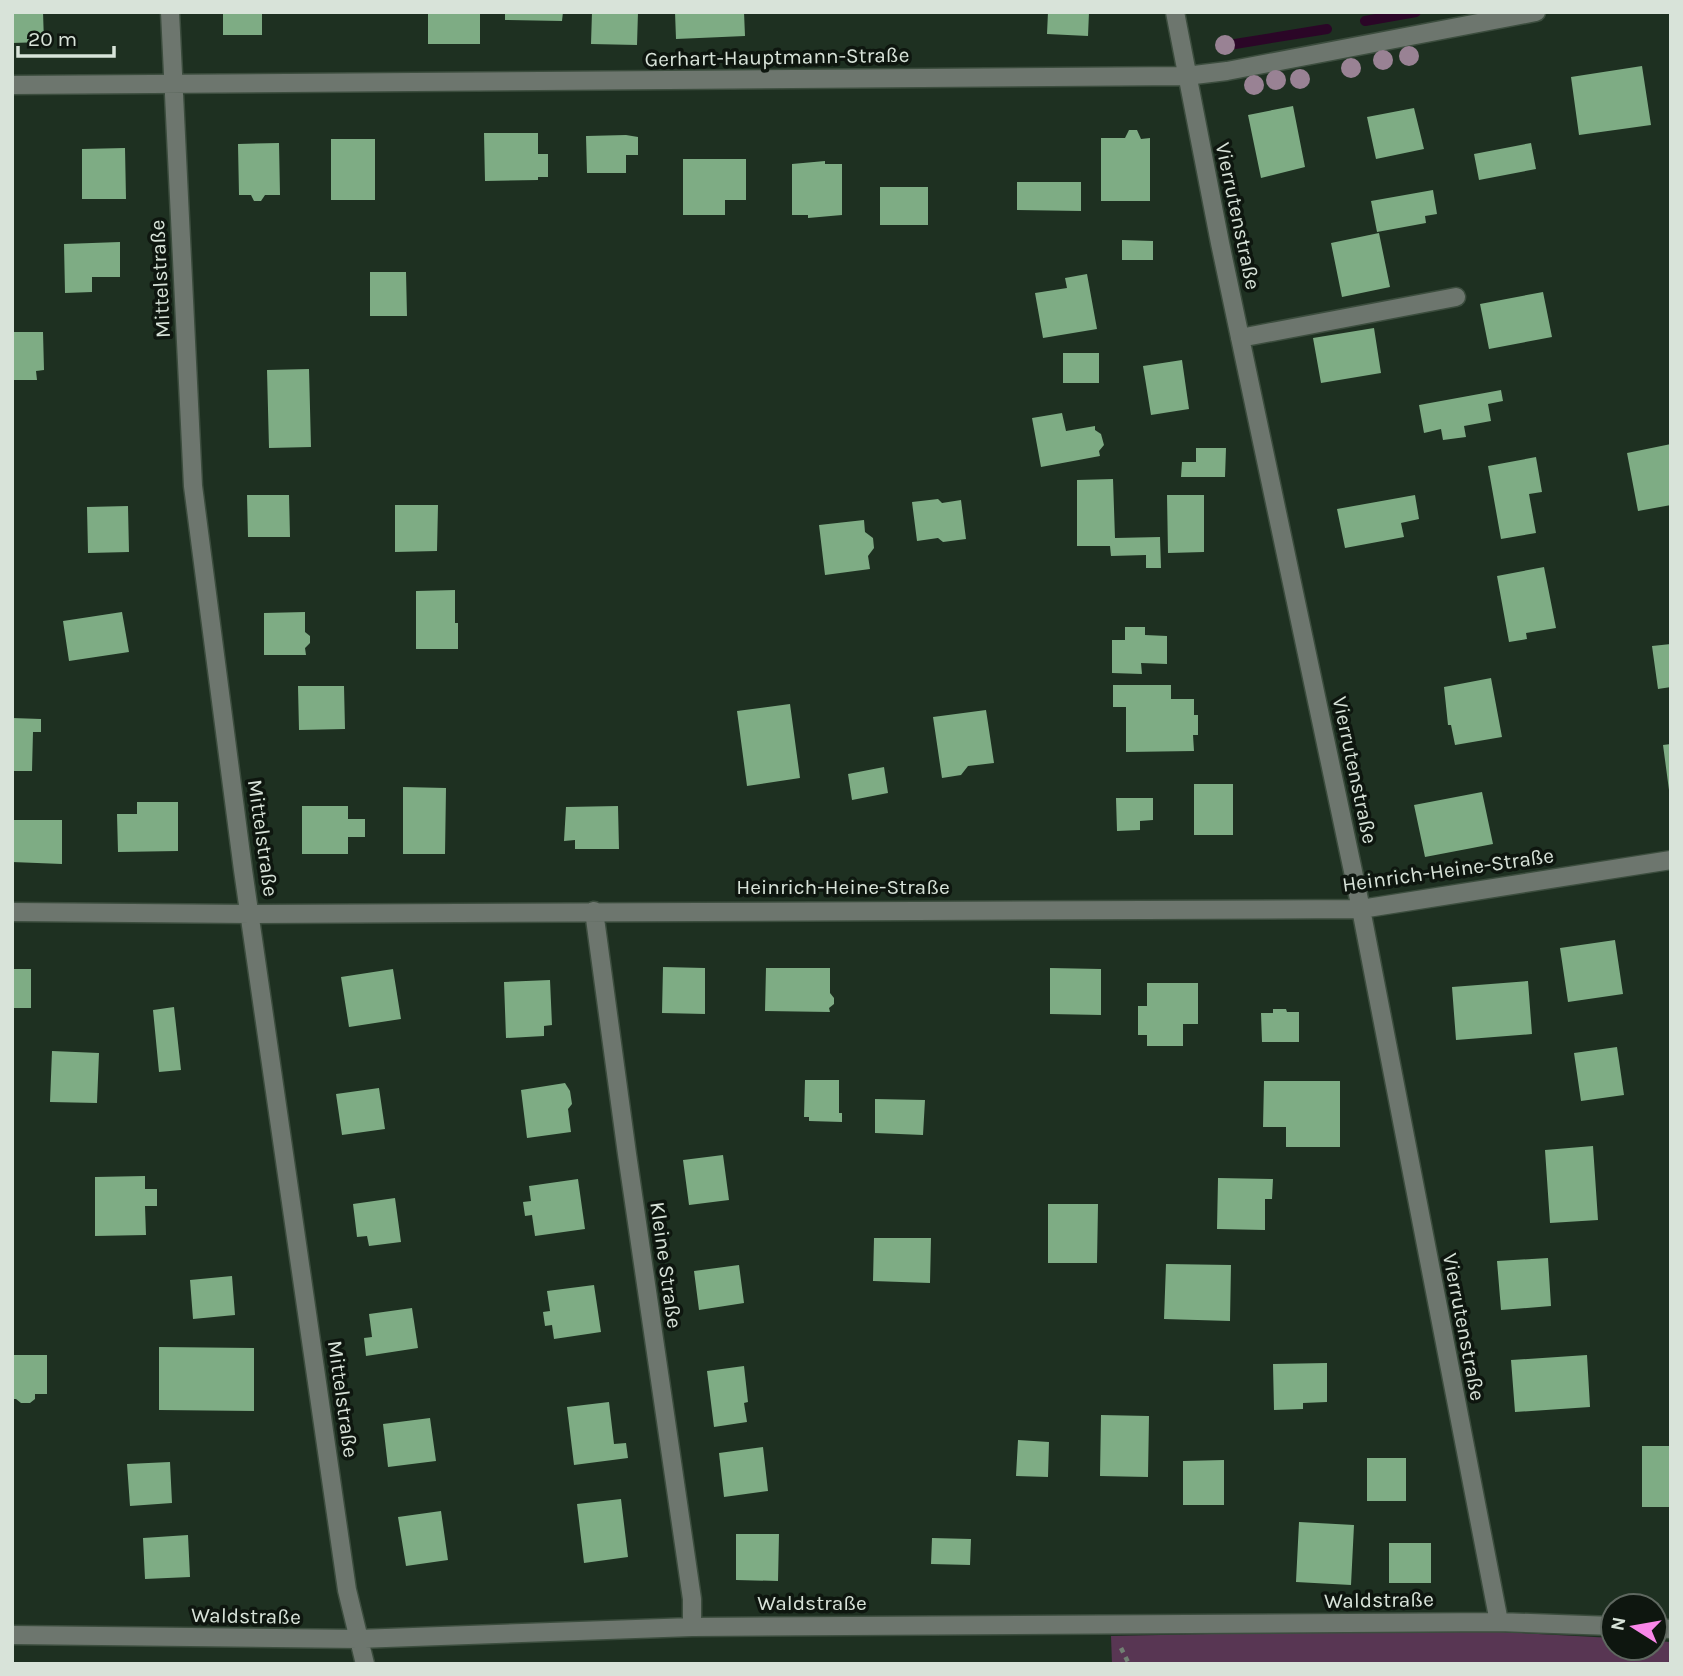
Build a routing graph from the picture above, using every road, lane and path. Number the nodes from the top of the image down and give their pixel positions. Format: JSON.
{"nodes":[{"id":1,"x":170,"y":12,"type":"edge"},
{"id":2,"x":1175,"y":12,"type":"edge"},
{"id":3,"x":1536,"y":12,"type":"edge"},
{"id":4,"x":1186,"y":76,"type":"junction"},
{"id":5,"x":173,"y":84,"type":"junction"},
{"id":6,"x":12,"y":85,"type":"edge"},
{"id":7,"x":1455,"y":297,"type":"dead end"},
{"id":8,"x":1240,"y":338,"type":"junction"},
{"id":9,"x":1671,"y":862,"type":"edge"},
{"id":10,"x":1361,"y":909,"type":"junction"},
{"id":11,"x":594,"y":911,"type":"junction"},
{"id":12,"x":12,"y":912,"type":"edge"},
{"id":13,"x":251,"y":914,"type":"junction"},
{"id":14,"x":1499,"y":1622,"type":"junction"},
{"id":15,"x":1599,"y":1626,"type":"edge"},
{"id":16,"x":692,"y":1627,"type":"junction"},
{"id":17,"x":12,"y":1635,"type":"edge"},
{"id":18,"x":358,"y":1639,"type":"junction"},
{"id":19,"x":365,"y":1664,"type":"edge"}],
"edges":[{"from":1,"to":5,"type":"street","name":"Mittelstraße"},
{"from":2,"to":4,"type":"street","name":"Vierrutenstraße"},
{"from":3,"to":4,"type":"street","name":"Gerhart-Hauptmann-Straße"},
{"from":4,"to":5,"type":"street","name":"Gerhart-Hauptmann-Straße"},
{"from":4,"to":8,"type":"street","name":"Vierrutenstraße"},
{"from":5,"to":6,"type":"street","name":"Gerhart-Hauptmann-Straße"},
{"from":5,"to":13,"type":"street","name":"Mittelstraße"},
{"from":7,"to":8,"type":"street"},
{"from":8,"to":10,"type":"street","name":"Vierrutenstraße"},
{"from":9,"to":10,"type":"street","name":"Heinrich-Heine-Straße"},
{"from":10,"to":11,"type":"street","name":"Heinrich-Heine-Straße"},
{"from":10,"to":14,"type":"street","name":"Vierrutenstraße"},
{"from":11,"to":13,"type":"street","name":"Heinrich-Heine-Straße"},
{"from":11,"to":16,"type":"street","name":"Kleine Straße"},
{"from":12,"to":13,"type":"street","name":"Heinrich-Heine-Straße"},
{"from":13,"to":18,"type":"street","name":"Mittelstraße"},
{"from":14,"to":15,"type":"street","name":"Waldstraße"},
{"from":14,"to":16,"type":"street","name":"Waldstraße"},
{"from":16,"to":18,"type":"street","name":"Waldstraße"},
{"from":17,"to":18,"type":"street","name":"Waldstraße"},
{"from":18,"to":19,"type":"street","name":"Mittelstraße"}]}
